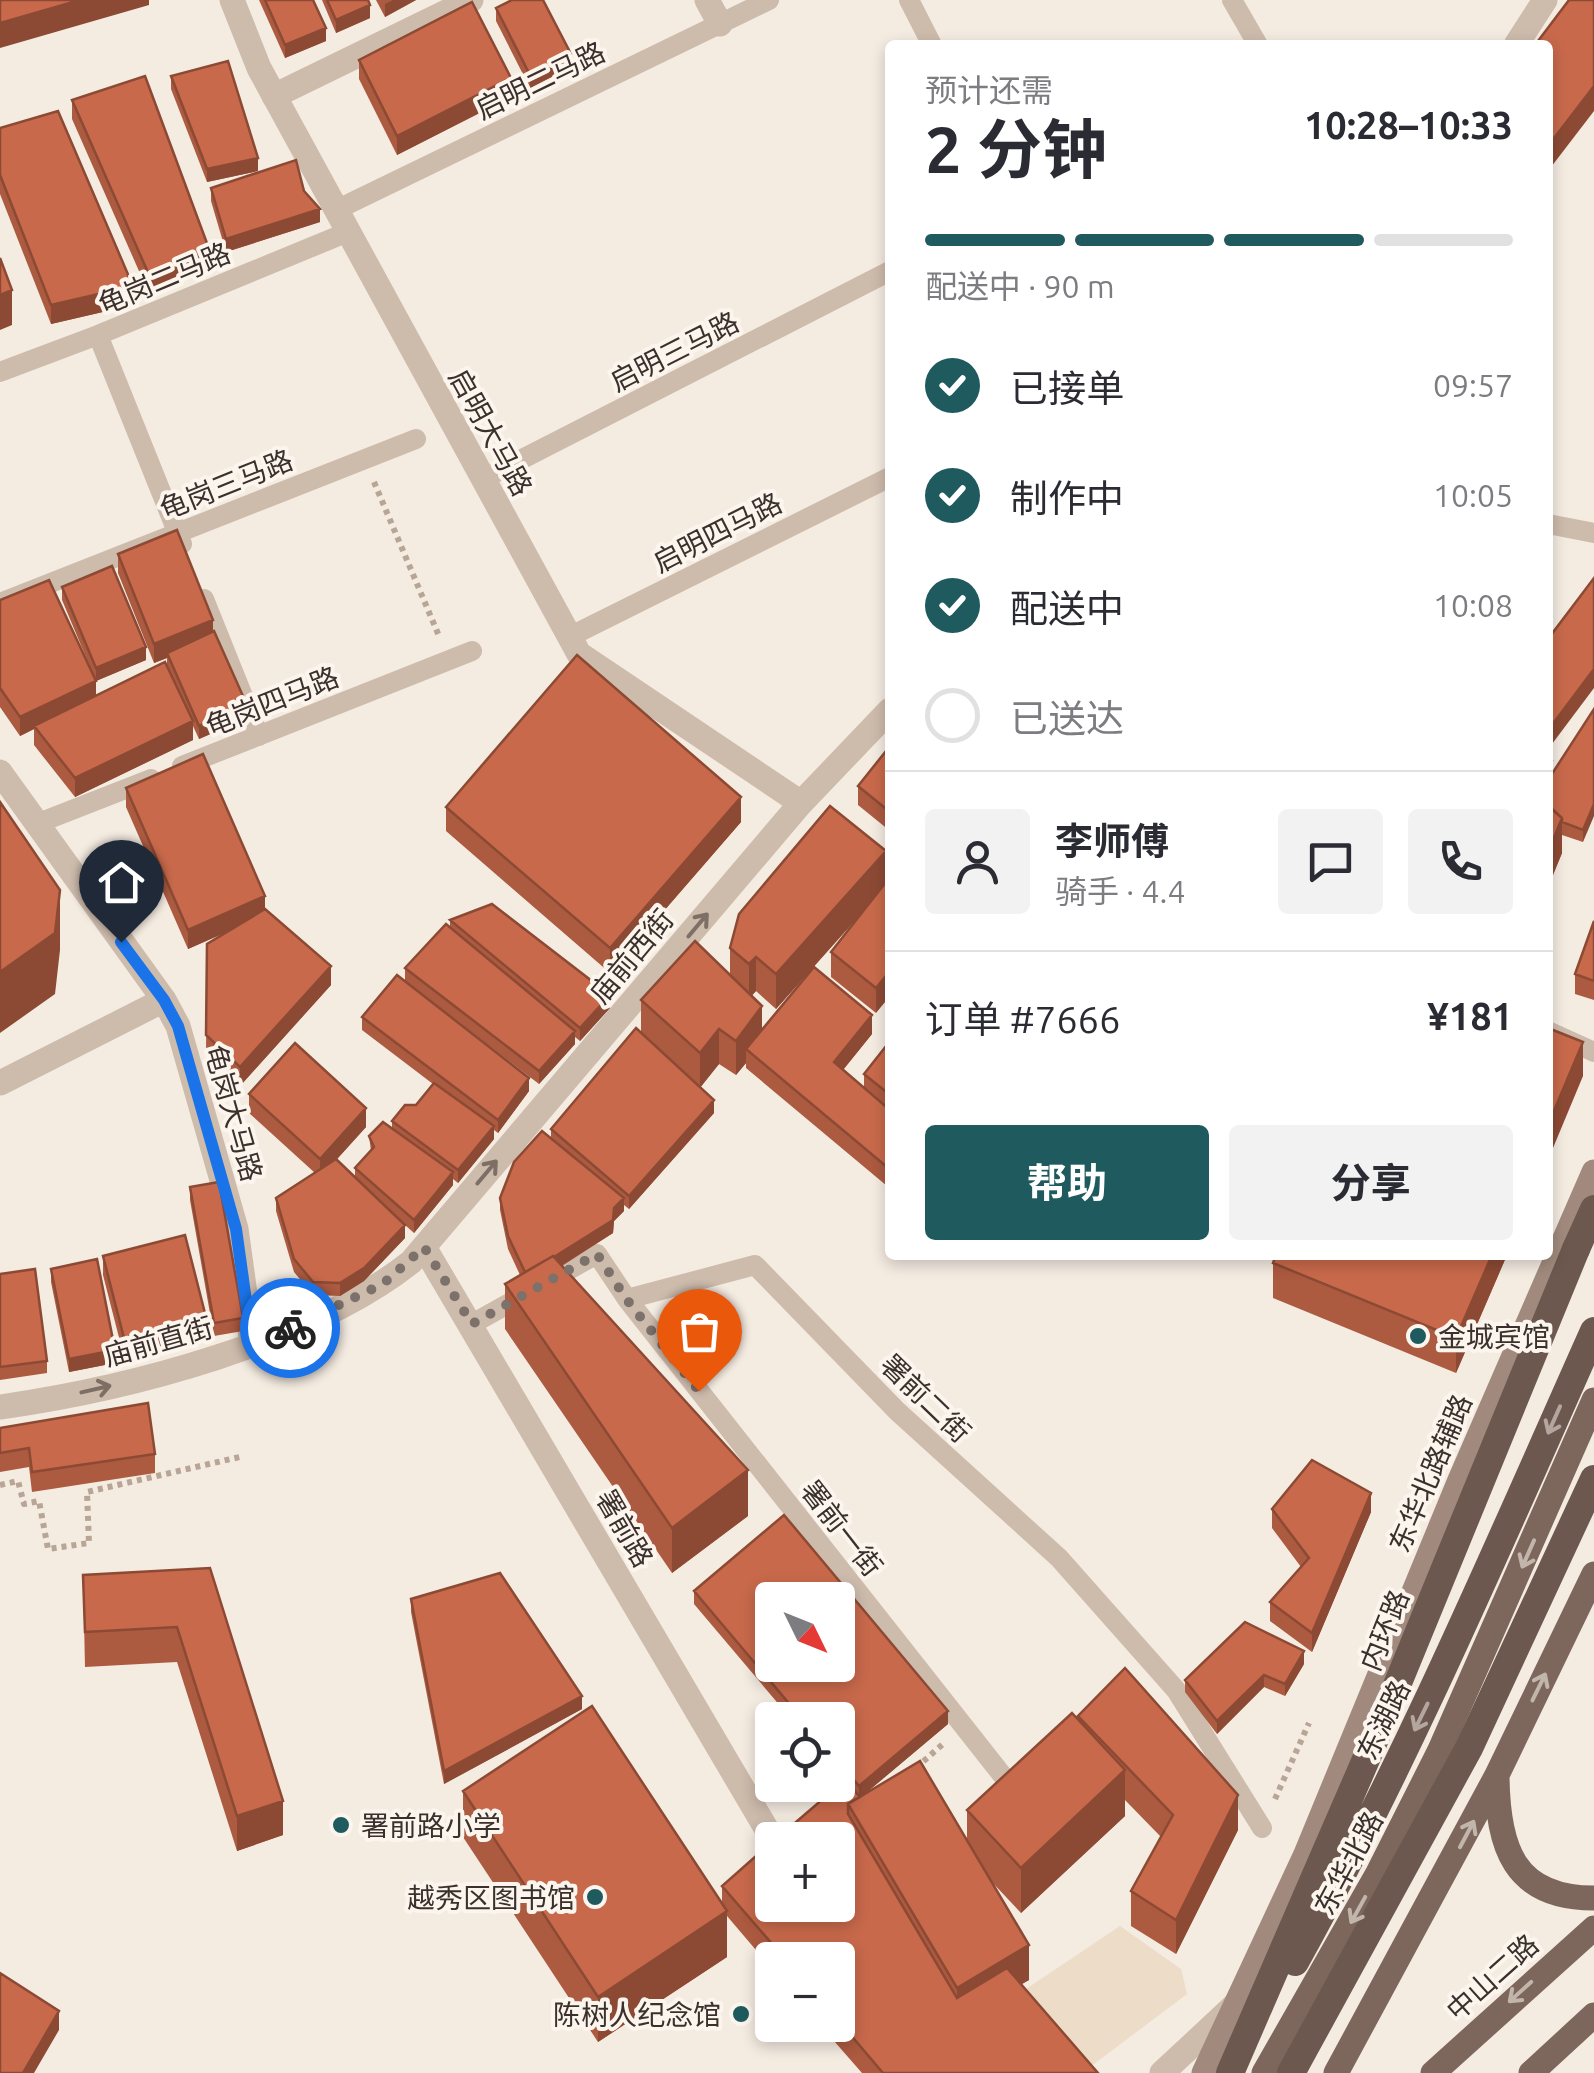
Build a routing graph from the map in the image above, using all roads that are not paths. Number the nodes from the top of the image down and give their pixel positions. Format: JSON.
{"nodes":[{"id":1,"x":232,"y":0,"type":"edge"},
{"id":2,"x":471,"y":0,"type":"edge"},
{"id":3,"x":708,"y":0,"type":"edge"},
{"id":4,"x":769,"y":0,"type":"edge"},
{"id":5,"x":909,"y":0,"type":"edge"},
{"id":6,"x":1232,"y":0,"type":"edge"},
{"id":7,"x":1544,"y":0,"type":"edge"},
{"id":8,"x":720,"y":24,"type":"junction"},
{"id":9,"x":929,"y":40,"type":"edge"},
{"id":10,"x":1255,"y":40,"type":"edge"},
{"id":11,"x":1519,"y":40,"type":"edge"},
{"id":12,"x":274,"y":96,"type":"junction"},
{"id":13,"x":342,"y":221,"type":"junction"},
{"id":14,"x":885,"y":274,"type":"edge"},
{"id":15,"x":98,"y":335,"type":"junction"},
{"id":16,"x":0,"y":372,"type":"edge"},
{"id":17,"x":416,"y":438,"type":"dead end"},
{"id":18,"x":483,"y":479,"type":"junction"},
{"id":19,"x":885,"y":479,"type":"edge"},
{"id":20,"x":1553,"y":525,"type":"edge"},
{"id":21,"x":177,"y":533,"type":"junction"},
{"id":22,"x":1594,"y":534,"type":"edge"},
{"id":23,"x":0,"y":603,"type":"edge"},
{"id":24,"x":569,"y":637,"type":"junction"},
{"id":25,"x":472,"y":651,"type":"dead end"},
{"id":26,"x":885,"y":715,"type":"edge"},
{"id":27,"x":259,"y":736,"type":"junction"},
{"id":28,"x":0,"y":772,"type":"edge"},
{"id":29,"x":801,"y":803,"type":"junction"},
{"id":30,"x":36,"y":824,"type":"junction"},
{"id":31,"x":164,"y":1000,"type":"junction"},
{"id":32,"x":1553,"y":1033,"type":"edge"},
{"id":33,"x":1594,"y":1052,"type":"edge"},
{"id":34,"x":0,"y":1083,"type":"edge"},
{"id":35,"x":1594,"y":1172,"type":"edge"},
{"id":36,"x":1594,"y":1210,"type":"edge"},
{"id":37,"x":424,"y":1247,"type":"junction"},
{"id":38,"x":627,"y":1300,"type":"junction"},
{"id":39,"x":472,"y":1324,"type":"junction"},
{"id":40,"x":1594,"y":1331,"type":"edge"},
{"id":41,"x":252,"y":1344,"type":"junction"},
{"id":42,"x":1594,"y":1400,"type":"edge"},
{"id":43,"x":0,"y":1407,"type":"edge"},
{"id":44,"x":1594,"y":1480,"type":"edge"},
{"id":45,"x":1594,"y":1574,"type":"edge"},
{"id":46,"x":1497,"y":1775,"type":"junction"},
{"id":47,"x":1014,"y":1790,"type":"edge"},
{"id":48,"x":762,"y":1822,"type":"edge"},
{"id":49,"x":1262,"y":1828,"type":"road end"},
{"id":50,"x":1399,"y":1832,"type":"junction"},
{"id":51,"x":1594,"y":1898,"type":"edge"},
{"id":52,"x":1277,"y":1917,"type":"junction"},
{"id":53,"x":1594,"y":1928,"type":"edge"},
{"id":54,"x":1234,"y":2005,"type":"junction"},
{"id":55,"x":1594,"y":2015,"type":"edge"},
{"id":56,"x":1162,"y":2073,"type":"edge"},
{"id":57,"x":1204,"y":2073,"type":"edge"},
{"id":58,"x":1232,"y":2073,"type":"edge"},
{"id":59,"x":1264,"y":2073,"type":"edge"},
{"id":60,"x":1291,"y":2073,"type":"edge"},
{"id":61,"x":1336,"y":2073,"type":"edge"},
{"id":62,"x":1432,"y":2073,"type":"edge"},
{"id":63,"x":1531,"y":2073,"type":"edge"}],
"edges":[{"from":1,"to":12,"type":"street","name":"启明大马路"},
{"from":2,"to":12,"type":"street"},
{"from":3,"to":8,"type":"street"},
{"from":4,"to":8,"type":"lane","name":"启明二马路"},
{"from":5,"to":9,"type":"lane"},
{"from":6,"to":10,"type":"lane"},
{"from":7,"to":11,"type":"street"},
{"from":8,"to":13,"type":"lane","name":"启明二马路"},
{"from":12,"to":13,"type":"street","name":"启明大马路"},
{"from":13,"to":15,"type":"lane","name":"龟岗二马路"},
{"from":13,"to":18,"type":"street","name":"启明大马路"},
{"from":14,"to":18,"type":"lane","name":"启明三马路"},
{"from":15,"to":16,"type":"lane","name":"龟岗二马路"},
{"from":15,"to":21,"type":"lane"},
{"from":17,"to":21,"type":"lane","name":"龟岗三马路"},
{"from":18,"to":24,"type":"street","name":"启明大马路"},
{"from":19,"to":24,"type":"lane","name":"启明四马路"},
{"from":20,"to":22,"type":"lane"},
{"from":21,"to":23,"type":"lane","name":"龟岗三马路"},
{"from":21,"to":27,"type":"lane"},
{"from":24,"to":29,"type":"street","name":"启明大马路"},
{"from":25,"to":27,"type":"lane","name":"龟岗四马路"},
{"from":26,"to":29,"type":"street","name":"庙前西街"},
{"from":27,"to":30,"type":"lane","name":"龟岗四马路"},
{"from":28,"to":30,"type":"street","name":"龟岗大马路"},
{"from":37,"to":29,"type":"street","name":"庙前西街","one_way":true},
{"from":30,"to":31,"type":"street","name":"龟岗大马路"},
{"from":31,"to":34,"type":"street"},
{"from":31,"to":41,"type":"street","name":"龟岗大马路"},
{"from":32,"to":33,"type":"lane"},
{"from":35,"to":52,"type":"main road","name":"东华北路辅路"},
{"from":36,"to":58,"type":"highway","name":"内环路","bridge":true},
{"from":37,"to":39,"type":"street","name":"署前路"},
{"from":37,"to":41,"type":"street","name":"庙前直街"},
{"from":38,"to":39,"type":"lane"},
{"from":38,"to":47,"type":"lane","name":"署前一街"},
{"from":38,"to":49,"type":"lane","name":"署前二街"},
{"from":39,"to":48,"type":"street","name":"署前路"},
{"from":40,"to":58,"type":"highway","name":"东湖路","one_way":true,"bridge":true},
{"from":43,"to":41,"type":"street","name":"庙前直街","one_way":true},
{"from":42,"to":50,"type":"main road","name":"东华北路","one_way":true},
{"from":44,"to":60,"type":"highway"},
{"from":46,"to":45,"type":"main road","one_way":true},
{"from":46,"to":51,"type":"main road"},
{"from":61,"to":46,"type":"main road","one_way":true},
{"from":50,"to":52,"type":"main road"},
{"from":50,"to":59,"type":"main road","name":"东华北路","one_way":true},
{"from":52,"to":54,"type":"main road","name":"东华北路辅路"},
{"from":53,"to":62,"type":"main road","name":"中山二路","one_way":true},
{"from":54,"to":56,"type":"street"},
{"from":54,"to":57,"type":"main road","name":"东华北路辅路"},
{"from":55,"to":63,"type":"main road"}]}
